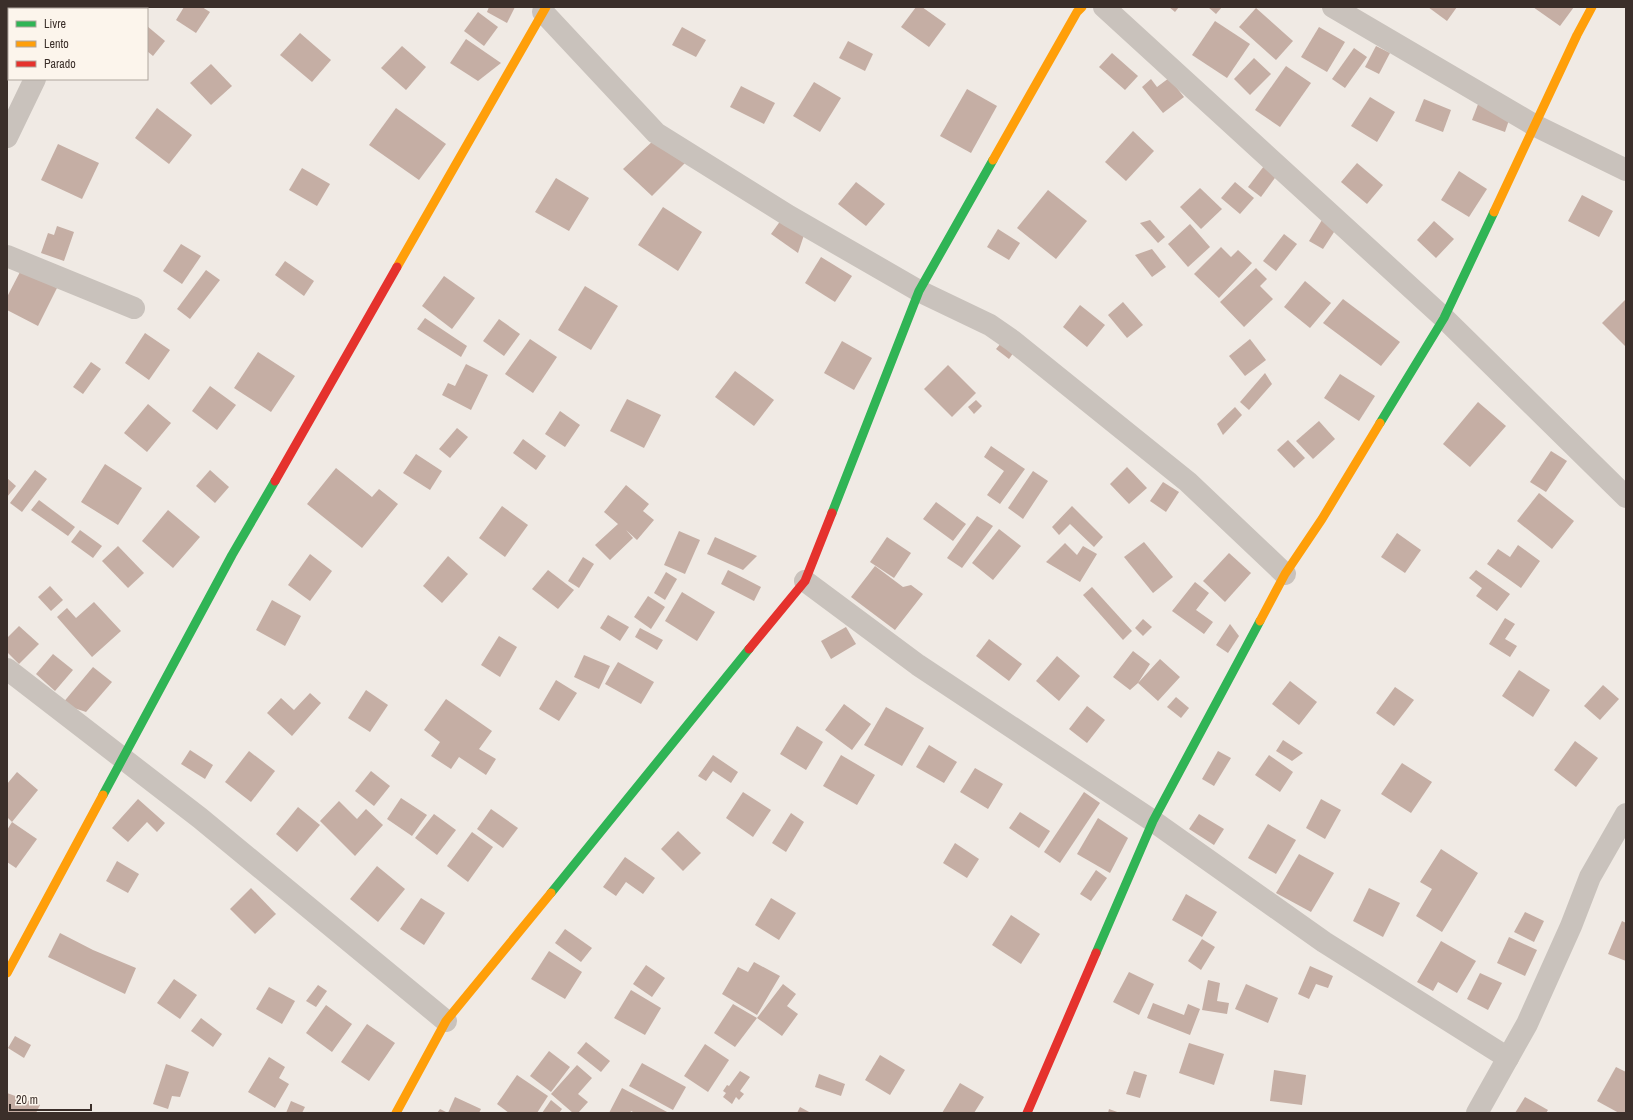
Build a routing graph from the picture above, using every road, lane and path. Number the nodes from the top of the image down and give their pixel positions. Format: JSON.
{"nodes":[{"id":1,"x":1082,"y":7,"type":"edge"},
{"id":2,"x":1104,"y":7,"type":"edge"},
{"id":3,"x":1333,"y":7,"type":"edge"},
{"id":4,"x":1592,"y":7,"type":"edge"},
{"id":5,"x":544,"y":9,"type":"edge"},
{"id":6,"x":32,"y":80,"type":"edge"},
{"id":7,"x":1534,"y":125,"type":"junction"},
{"id":8,"x":7,"y":137,"type":"edge"},
{"id":9,"x":1626,"y":170,"type":"edge"},
{"id":10,"x":7,"y":256,"type":"edge"},
{"id":11,"x":919,"y":291,"type":"junction"},
{"id":12,"x":134,"y":308,"type":"dead end"},
{"id":13,"x":1444,"y":318,"type":"junction"},
{"id":14,"x":1626,"y":497,"type":"edge"},
{"id":15,"x":1286,"y":574,"type":"junction"},
{"id":16,"x":805,"y":581,"type":"junction"},
{"id":17,"x":7,"y":669,"type":"edge"},
{"id":18,"x":124,"y":758,"type":"junction"},
{"id":19,"x":1626,"y":814,"type":"edge"},
{"id":20,"x":1153,"y":821,"type":"junction"},
{"id":21,"x":7,"y":973,"type":"edge"},
{"id":22,"x":446,"y":1021,"type":"junction"},
{"id":23,"x":1508,"y":1058,"type":"junction"},
{"id":24,"x":396,"y":1113,"type":"edge"},
{"id":25,"x":1026,"y":1113,"type":"edge"},
{"id":26,"x":1477,"y":1113,"type":"edge"}],
"edges":[{"from":1,"to":11,"type":"street"},
{"from":2,"to":13,"type":"street"},
{"from":3,"to":7,"type":"street"},
{"from":4,"to":7,"type":"street"},
{"from":5,"to":11,"type":"street"},
{"from":5,"to":18,"type":"street"},
{"from":6,"to":8,"type":"street"},
{"from":7,"to":9,"type":"street"},
{"from":7,"to":13,"type":"street"},
{"from":10,"to":12,"type":"street"},
{"from":11,"to":15,"type":"street"},
{"from":11,"to":16,"type":"street"},
{"from":13,"to":14,"type":"street"},
{"from":13,"to":15,"type":"street"},
{"from":15,"to":20,"type":"street"},
{"from":16,"to":20,"type":"street"},
{"from":16,"to":22,"type":"street"},
{"from":17,"to":18,"type":"street"},
{"from":18,"to":21,"type":"street"},
{"from":18,"to":22,"type":"street"},
{"from":19,"to":23,"type":"street"},
{"from":20,"to":23,"type":"street"},
{"from":20,"to":25,"type":"street"},
{"from":22,"to":24,"type":"street"},
{"from":23,"to":26,"type":"street"}]}
